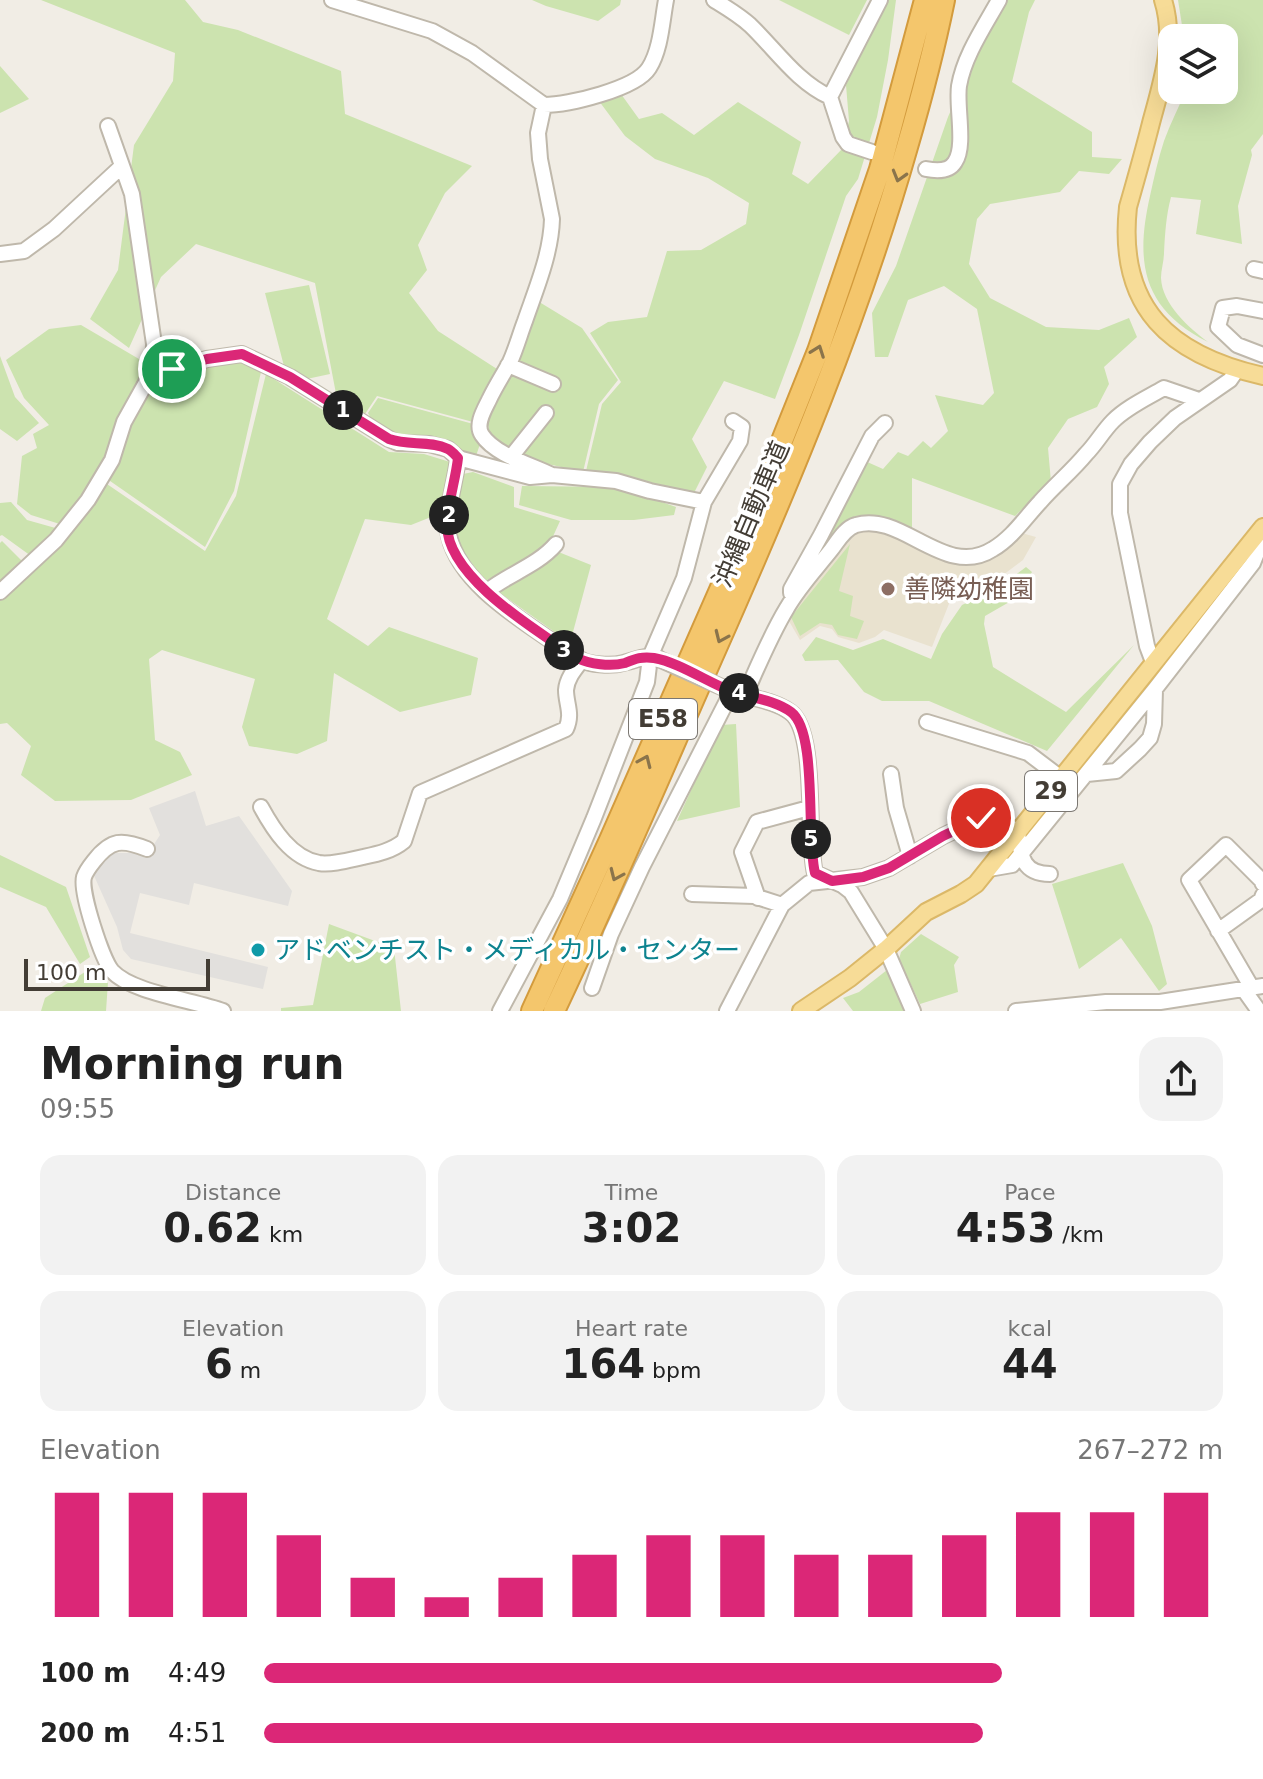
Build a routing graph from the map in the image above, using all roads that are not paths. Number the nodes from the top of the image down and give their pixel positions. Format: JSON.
{"nodes":[{"id":1,"x":332,"y":0,"type":"edge"},
{"id":2,"x":666,"y":0,"type":"edge"},
{"id":3,"x":714,"y":0,"type":"edge"},
{"id":4,"x":880,"y":0,"type":"edge"},
{"id":5,"x":912,"y":0,"type":"edge"},
{"id":6,"x":925,"y":0,"type":"edge"},
{"id":7,"x":944,"y":0,"type":"edge"},
{"id":8,"x":957,"y":0,"type":"edge"},
{"id":9,"x":999,"y":0,"type":"edge"},
{"id":10,"x":1163,"y":0,"type":"edge"},
{"id":11,"x":904,"y":83,"type":"junction"},
{"id":12,"x":830,"y":97,"type":"junction"},
{"id":13,"x":920,"y":101,"type":"junction"},
{"id":14,"x":544,"y":105,"type":"junction"},
{"id":15,"x":108,"y":126,"type":"dead end"},
{"id":16,"x":872,"y":152,"type":"dead end"},
{"id":17,"x":122,"y":166,"type":"junction"},
{"id":18,"x":926,"y":169,"type":"dead end"},
{"id":19,"x":0,"y":254,"type":"edge"},
{"id":20,"x":1263,"y":311,"type":"edge"},
{"id":21,"x":1263,"y":355,"type":"edge"},
{"id":22,"x":508,"y":365,"type":"junction"},
{"id":23,"x":1237,"y":370,"type":"junction"},
{"id":24,"x":1263,"y":376,"type":"edge"},
{"id":25,"x":553,"y":384,"type":"dead end"},
{"id":26,"x":144,"y":386,"type":"junction"},
{"id":27,"x":1199,"y":400,"type":"junction"},
{"id":28,"x":546,"y":413,"type":"dead end"},
{"id":29,"x":733,"y":421,"type":"dead end"},
{"id":30,"x":885,"y":423,"type":"dead end"},
{"id":31,"x":511,"y":457,"type":"junction"},
{"id":32,"x":458,"y":458,"type":"junction"},
{"id":33,"x":552,"y":475,"type":"junction"},
{"id":34,"x":704,"y":502,"type":"junction"},
{"id":35,"x":1262,"y":529,"type":"edge"},
{"id":36,"x":556,"y":544,"type":"dead end"},
{"id":37,"x":0,"y":592,"type":"edge"},
{"id":38,"x":486,"y":592,"type":"junction"},
{"id":39,"x":791,"y":602,"type":"junction"},
{"id":40,"x":654,"y":658,"type":"junction"},
{"id":41,"x":582,"y":660,"type":"junction"},
{"id":42,"x":1153,"y":662,"type":"junction"},
{"id":43,"x":1155,"y":689,"type":"junction"},
{"id":44,"x":734,"y":692,"type":"junction"},
{"id":45,"x":927,"y":722,"type":"dead end"},
{"id":46,"x":891,"y":774,"type":"dead end"},
{"id":47,"x":1087,"y":774,"type":"junction"},
{"id":48,"x":1061,"y":778,"type":"junction"},
{"id":49,"x":261,"y":807,"type":"dead end"},
{"id":50,"x":809,"y":808,"type":"junction"},
{"id":51,"x":1018,"y":833,"type":"junction"},
{"id":52,"x":147,"y":849,"type":"dead end"},
{"id":53,"x":1021,"y":855,"type":"junction"},
{"id":54,"x":910,"y":856,"type":"junction"},
{"id":55,"x":989,"y":869,"type":"junction"},
{"id":56,"x":1050,"y":874,"type":"dead end"},
{"id":57,"x":832,"y":881,"type":"junction"},
{"id":58,"x":1263,"y":884,"type":"edge"},
{"id":59,"x":692,"y":894,"type":"dead end"},
{"id":60,"x":1263,"y":895,"type":"edge"},
{"id":61,"x":758,"y":898,"type":"junction"},
{"id":62,"x":782,"y":905,"type":"junction"},
{"id":63,"x":1218,"y":931,"type":"junction"},
{"id":64,"x":886,"y":949,"type":"junction"},
{"id":65,"x":592,"y":988,"type":"dead end"},
{"id":66,"x":1253,"y":988,"type":"edge"},
{"id":67,"x":223,"y":1011,"type":"edge"},
{"id":68,"x":500,"y":1011,"type":"edge"},
{"id":69,"x":532,"y":1011,"type":"edge"},
{"id":70,"x":554,"y":1011,"type":"edge"},
{"id":71,"x":727,"y":1011,"type":"edge"},
{"id":72,"x":801,"y":1011,"type":"edge"},
{"id":73,"x":913,"y":1011,"type":"edge"},
{"id":74,"x":1016,"y":1011,"type":"edge"},
{"id":75,"x":1259,"y":1011,"type":"edge"}],
"edges":[{"from":1,"to":14,"type":"street"},
{"from":2,"to":14,"type":"street"},
{"from":3,"to":12,"type":"street"},
{"from":4,"to":12,"type":"street"},
{"from":5,"to":11,"type":"highway"},
{"from":6,"to":11,"type":"highway","name":"沖縄自動車道","number":"E58"},
{"from":7,"to":13,"type":"highway","name":"沖縄自動車道","number":"E58"},
{"from":8,"to":13,"type":"highway"},
{"from":9,"to":18,"type":"street"},
{"from":10,"to":23,"type":"main road"},
{"from":69,"to":11,"type":"highway","name":"沖縄自動車道","number":"E58","one_way":true},
{"from":12,"to":16,"type":"street"},
{"from":13,"to":70,"type":"highway","name":"沖縄自動車道","number":"E58","one_way":true},
{"from":14,"to":22,"type":"street"},
{"from":15,"to":17,"type":"street"},
{"from":17,"to":19,"type":"street"},
{"from":17,"to":26,"type":"street"},
{"from":20,"to":21,"type":"street"},
{"from":22,"to":25,"type":"street"},
{"from":22,"to":31,"type":"street"},
{"from":23,"to":24,"type":"main road"},
{"from":23,"to":27,"type":"street"},
{"from":26,"to":32,"type":"street"},
{"from":26,"to":37,"type":"street"},
{"from":27,"to":39,"type":"street"},
{"from":27,"to":42,"type":"street"},
{"from":28,"to":31,"type":"street"},
{"from":29,"to":34,"type":"street"},
{"from":30,"to":39,"type":"street"},
{"from":31,"to":33,"type":"street"},
{"from":32,"to":33,"type":"street"},
{"from":32,"to":38,"type":"street"},
{"from":33,"to":34,"type":"street"},
{"from":34,"to":40,"type":"street"},
{"from":35,"to":42,"type":"main road","number":"29"},
{"from":35,"to":43,"type":"street"},
{"from":36,"to":38,"type":"street"},
{"from":38,"to":41,"type":"street"},
{"from":39,"to":44,"type":"street"},
{"from":40,"to":41,"type":"street"},
{"from":40,"to":44,"type":"street","bridge":true},
{"from":40,"to":68,"type":"street"},
{"from":41,"to":49,"type":"street"},
{"from":42,"to":48,"type":"main road","number":"29"},
{"from":43,"to":47,"type":"street"},
{"from":43,"to":47,"type":"street"},
{"from":44,"to":50,"type":"street"},
{"from":44,"to":65,"type":"street"},
{"from":45,"to":48,"type":"street"},
{"from":46,"to":54,"type":"street"},
{"from":47,"to":53,"type":"street"},
{"from":48,"to":51,"type":"main road","number":"29"},
{"from":50,"to":57,"type":"street"},
{"from":50,"to":61,"type":"street"},
{"from":51,"to":53,"type":"street"},
{"from":51,"to":54,"type":"street"},
{"from":51,"to":55,"type":"main road","number":"29"},
{"from":52,"to":67,"type":"street"},
{"from":53,"to":55,"type":"street"},
{"from":53,"to":56,"type":"street"},
{"from":54,"to":57,"type":"street"},
{"from":55,"to":64,"type":"main road","number":"29"},
{"from":57,"to":62,"type":"street"},
{"from":57,"to":64,"type":"street"},
{"from":58,"to":63,"type":"street"},
{"from":59,"to":61,"type":"street"},
{"from":60,"to":63,"type":"street"},
{"from":61,"to":62,"type":"street"},
{"from":62,"to":71,"type":"street"},
{"from":63,"to":66,"type":"street"},
{"from":64,"to":72,"type":"main road","number":"29"},
{"from":64,"to":73,"type":"street"},
{"from":66,"to":74,"type":"street"},
{"from":66,"to":75,"type":"street"}]}
